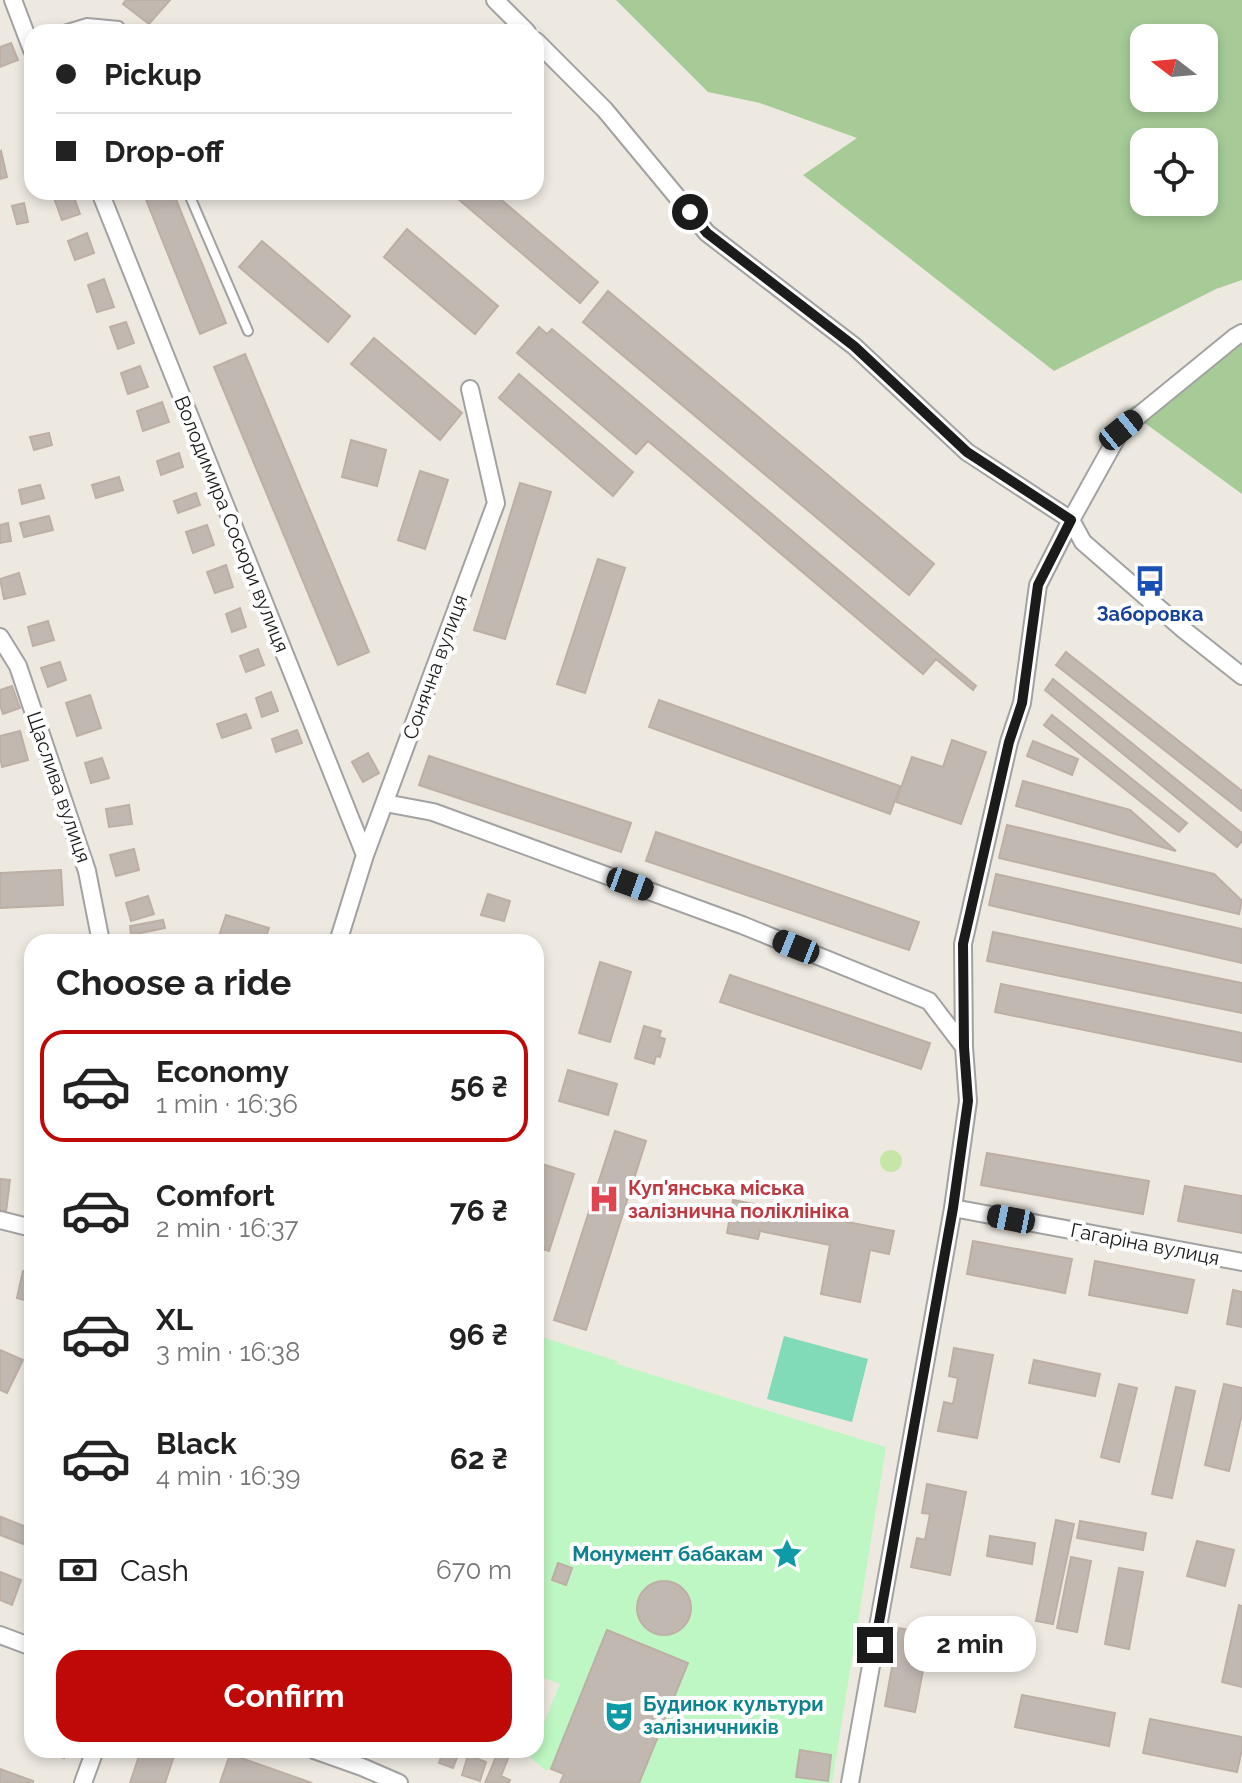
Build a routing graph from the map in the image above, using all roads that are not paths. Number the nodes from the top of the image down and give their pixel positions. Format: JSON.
{"nodes":[{"id":1,"x":13,"y":0,"type":"edge"},
{"id":2,"x":495,"y":0,"type":"edge"},
{"id":3,"x":519,"y":24,"type":"edge"},
{"id":4,"x":24,"y":28,"type":"edge"},
{"id":5,"x":544,"y":49,"type":"edge"},
{"id":6,"x":103,"y":200,"type":"edge"},
{"id":7,"x":191,"y":200,"type":"edge"},
{"id":8,"x":248,"y":331,"type":"dead end"},
{"id":9,"x":1242,"y":333,"type":"edge"},
{"id":10,"x":470,"y":389,"type":"dead end"},
{"id":11,"x":1071,"y":520,"type":"junction"},
{"id":12,"x":0,"y":637,"type":"edge"},
{"id":13,"x":1242,"y":676,"type":"edge"},
{"id":14,"x":385,"y":803,"type":"junction"},
{"id":15,"x":365,"y":855,"type":"junction"},
{"id":16,"x":99,"y":934,"type":"edge"},
{"id":17,"x":340,"y":934,"type":"edge"},
{"id":18,"x":964,"y":1047,"type":"junction"},
{"id":19,"x":953,"y":1208,"type":"junction"},
{"id":20,"x":0,"y":1220,"type":"edge"},
{"id":21,"x":24,"y":1226,"type":"edge"},
{"id":22,"x":1242,"y":1262,"type":"edge"},
{"id":23,"x":0,"y":1635,"type":"edge"},
{"id":24,"x":24,"y":1644,"type":"edge"},
{"id":25,"x":92,"y":1758,"type":"edge"},
{"id":26,"x":337,"y":1758,"type":"edge"},
{"id":27,"x":83,"y":1783,"type":"edge"},
{"id":28,"x":399,"y":1783,"type":"edge"},
{"id":29,"x":850,"y":1783,"type":"edge"}],
"edges":[{"from":1,"to":4,"type":"street"},
{"from":2,"to":3,"type":"street"},
{"from":5,"to":11,"type":"street"},
{"from":6,"to":15,"type":"street","name":"Володимира Сосюри вулиця"},
{"from":7,"to":8,"type":"lane"},
{"from":9,"to":11,"type":"street"},
{"from":10,"to":14,"type":"street","name":"Сонячна вулиця"},
{"from":11,"to":13,"type":"street"},
{"from":11,"to":18,"type":"street"},
{"from":12,"to":16,"type":"street","name":"Щаслива вулиця"},
{"from":14,"to":15,"type":"street","name":"Сонячна вулиця"},
{"from":14,"to":18,"type":"street"},
{"from":15,"to":17,"type":"street","name":"Сонячна вулиця"},
{"from":18,"to":19,"type":"street"},
{"from":19,"to":22,"type":"street","name":"Гагаріна вулиця"},
{"from":19,"to":29,"type":"street"},
{"from":20,"to":21,"type":"street"},
{"from":23,"to":24,"type":"street"},
{"from":25,"to":27,"type":"street"},
{"from":26,"to":28,"type":"street"}]}
